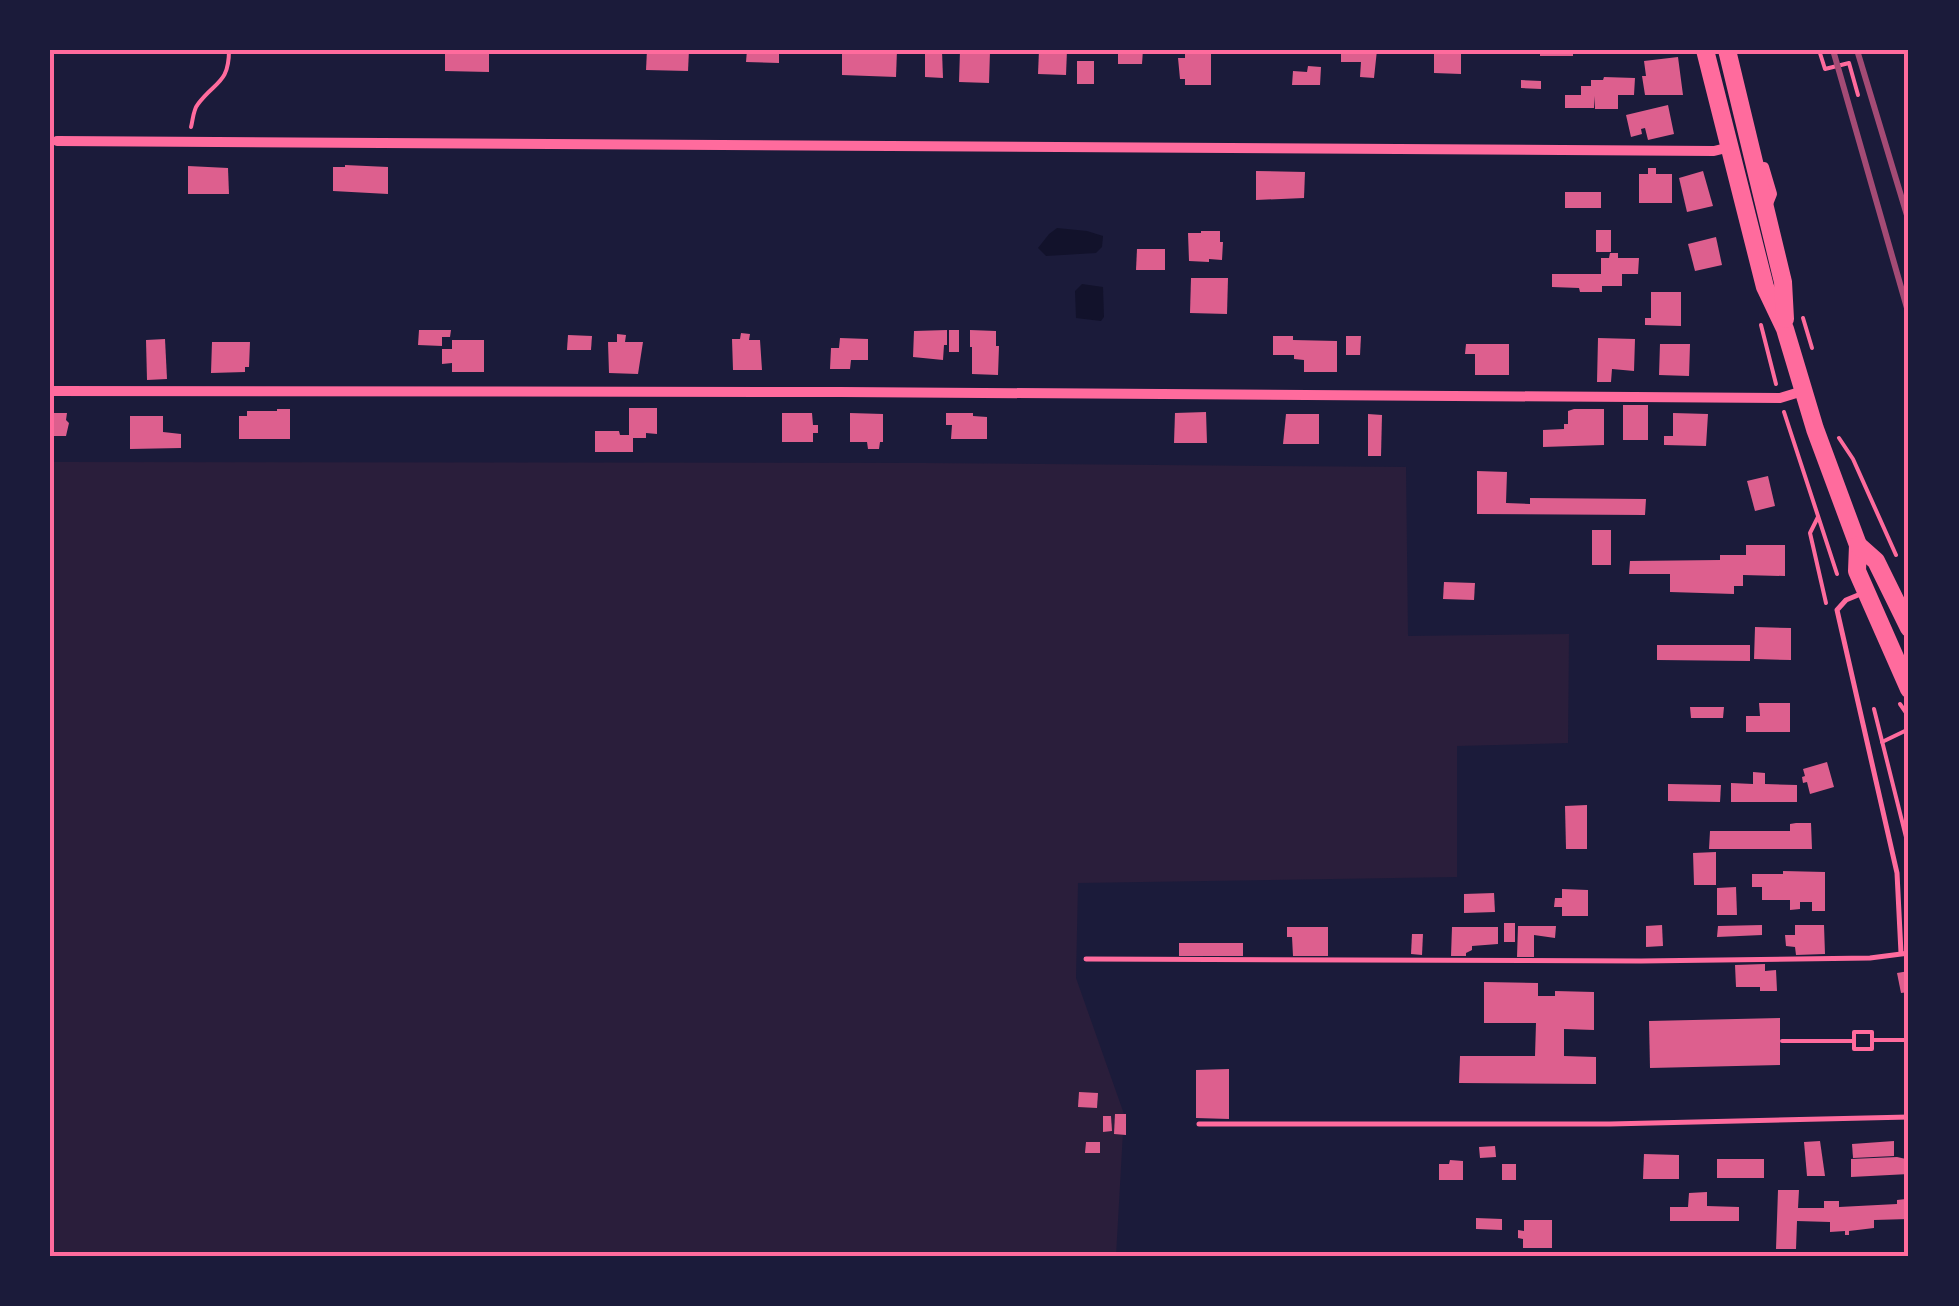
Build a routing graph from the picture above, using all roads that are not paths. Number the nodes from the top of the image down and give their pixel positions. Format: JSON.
{"nodes":[{"id":1,"x":1705,"y":50,"type":"edge"},
{"id":2,"x":1727,"y":50,"type":"edge"},
{"id":3,"x":1735,"y":50,"type":"edge"},
{"id":4,"x":57,"y":140,"type":"dead end"},
{"id":5,"x":1730,"y":146,"type":"junction"},
{"id":6,"x":1766,"y":209,"type":"junction"},
{"id":7,"x":1785,"y":329,"type":"junction"},
{"id":8,"x":50,"y":390,"type":"edge"},
{"id":9,"x":1803,"y":391,"type":"junction"},
{"id":10,"x":1858,"y":545,"type":"junction"},
{"id":11,"x":1866,"y":592,"type":"junction"},
{"id":12,"x":1909,"y":628,"type":"edge"},
{"id":13,"x":1909,"y":689,"type":"edge"},
{"id":14,"x":1901,"y":953,"type":"junction"},
{"id":15,"x":1909,"y":954,"type":"edge"},
{"id":16,"x":1086,"y":959,"type":"dead end"},
{"id":17,"x":1909,"y":1116,"type":"edge"},
{"id":18,"x":1199,"y":1124,"type":"dead end"}],
"edges":[{"from":1,"to":5,"type":"main road"},
{"from":2,"to":6,"type":"main road"},
{"from":3,"to":6,"type":"street"},
{"from":4,"to":5,"type":"street"},
{"from":5,"to":7,"type":"main road"},
{"from":6,"to":7,"type":"main road"},
{"from":7,"to":9,"type":"main road"},
{"from":8,"to":9,"type":"street"},
{"from":9,"to":10,"type":"main road"},
{"from":10,"to":11,"type":"main road"},
{"from":10,"to":12,"type":"main road"},
{"from":11,"to":13,"type":"main road"},
{"from":11,"to":14,"type":"lane"},
{"from":14,"to":15,"type":"lane"},
{"from":14,"to":16,"type":"lane"},
{"from":17,"to":18,"type":"lane"}]}
